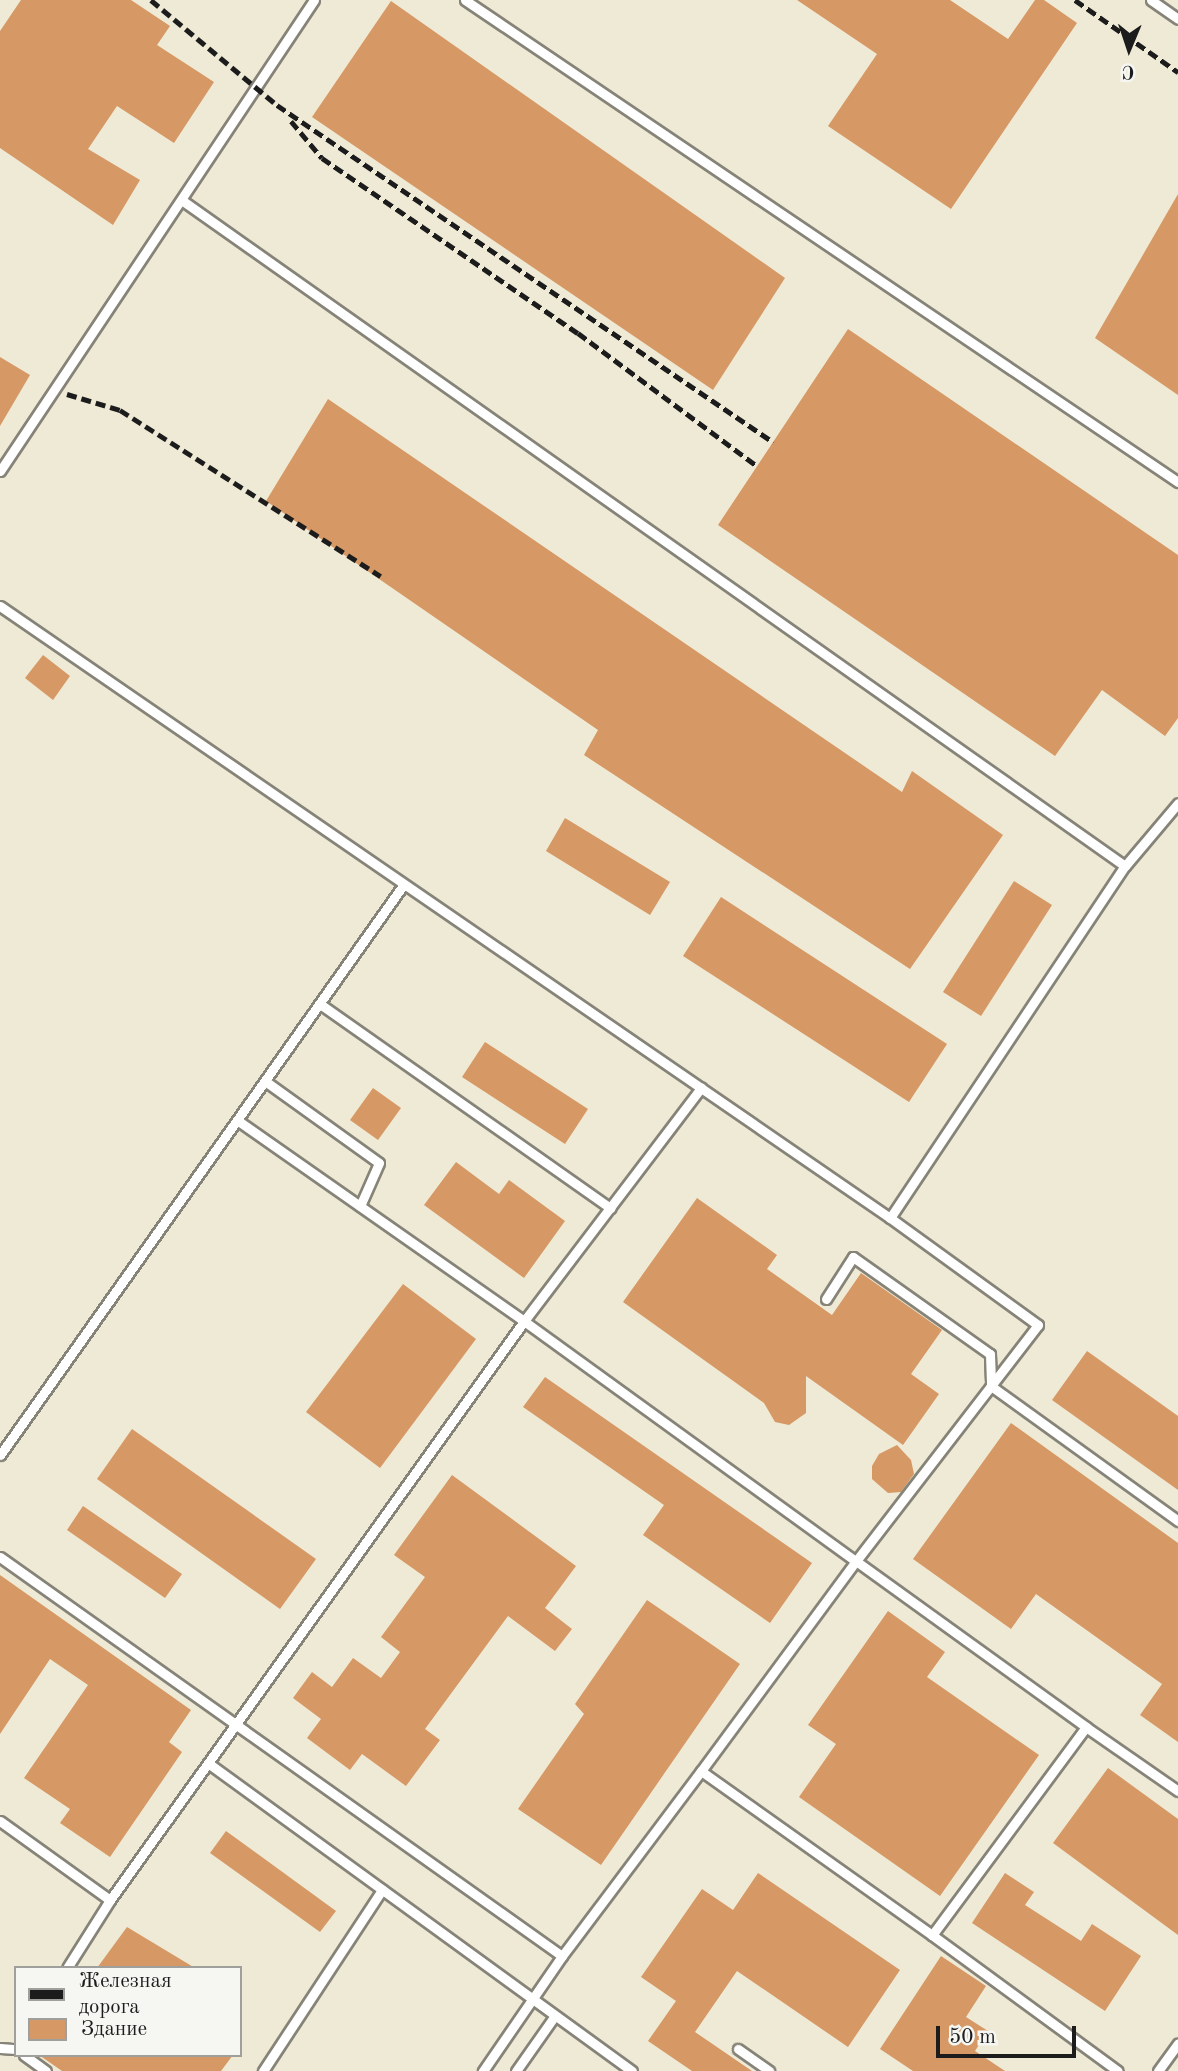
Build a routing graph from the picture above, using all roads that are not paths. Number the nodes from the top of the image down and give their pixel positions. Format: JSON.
{"nodes":[{"id":1,"x":314,"y":0,"type":"edge"},
{"id":2,"x":465,"y":0,"type":"edge"},
{"id":3,"x":1150,"y":0,"type":"edge"},
{"id":4,"x":1178,"y":19,"type":"edge"},
{"id":5,"x":183,"y":201,"type":"junction"},
{"id":6,"x":0,"y":471,"type":"edge"},
{"id":7,"x":1178,"y":482,"type":"edge"},
{"id":8,"x":0,"y":606,"type":"edge"},
{"id":9,"x":1178,"y":803,"type":"edge"},
{"id":10,"x":1125,"y":866,"type":"junction"},
{"id":11,"x":404,"y":884,"type":"junction"},
{"id":12,"x":320,"y":1004,"type":"junction"},
{"id":13,"x":265,"y":1081,"type":"junction"},
{"id":14,"x":701,"y":1088,"type":"junction"},
{"id":15,"x":237,"y":1120,"type":"junction"},
{"id":16,"x":360,"y":1206,"type":"junction"},
{"id":17,"x":610,"y":1208,"type":"junction"},
{"id":18,"x":890,"y":1218,"type":"junction"},
{"id":19,"x":825,"y":1298,"type":"dead end"},
{"id":20,"x":524,"y":1321,"type":"junction"},
{"id":21,"x":991,"y":1386,"type":"junction"},
{"id":22,"x":0,"y":1455,"type":"edge"},
{"id":23,"x":1178,"y":1521,"type":"edge"},
{"id":24,"x":0,"y":1557,"type":"edge"},
{"id":25,"x":856,"y":1561,"type":"junction"},
{"id":26,"x":236,"y":1724,"type":"junction"},
{"id":27,"x":1086,"y":1727,"type":"junction"},
{"id":28,"x":208,"y":1763,"type":"junction"},
{"id":29,"x":701,"y":1771,"type":"junction"},
{"id":30,"x":1178,"y":1791,"type":"edge"},
{"id":31,"x":0,"y":1821,"type":"edge"},
{"id":32,"x":382,"y":1890,"type":"junction"},
{"id":33,"x":110,"y":1900,"type":"junction"},
{"id":34,"x":932,"y":1935,"type":"junction"},
{"id":35,"x":562,"y":1956,"type":"junction"},
{"id":36,"x":68,"y":1966,"type":"edge"},
{"id":37,"x":531,"y":2000,"type":"junction"},
{"id":38,"x":554,"y":2017,"type":"junction"},
{"id":39,"x":1178,"y":2043,"type":"edge"},
{"id":40,"x":738,"y":2049,"type":"dead end"},
{"id":41,"x":27,"y":2057,"type":"edge"},
{"id":42,"x":46,"y":2071,"type":"edge"},
{"id":43,"x":263,"y":2071,"type":"edge"},
{"id":44,"x":483,"y":2071,"type":"edge"},
{"id":45,"x":516,"y":2071,"type":"edge"},
{"id":46,"x":632,"y":2071,"type":"edge"},
{"id":47,"x":769,"y":2071,"type":"edge"},
{"id":48,"x":1118,"y":2071,"type":"edge"},
{"id":49,"x":1158,"y":2071,"type":"edge"}],
"edges":[{"from":1,"to":5,"type":"lane"},
{"from":2,"to":7,"type":"lane"},
{"from":3,"to":4,"type":"lane"},
{"from":5,"to":6,"type":"lane"},
{"from":5,"to":10,"type":"lane"},
{"from":8,"to":11,"type":"lane"},
{"from":9,"to":10,"type":"lane"},
{"from":10,"to":18,"type":"lane"},
{"from":11,"to":12,"type":"lane"},
{"from":11,"to":14,"type":"lane"},
{"from":12,"to":13,"type":"lane"},
{"from":12,"to":17,"type":"lane"},
{"from":13,"to":15,"type":"lane"},
{"from":13,"to":16,"type":"lane"},
{"from":14,"to":17,"type":"lane"},
{"from":14,"to":18,"type":"lane"},
{"from":15,"to":16,"type":"lane"},
{"from":15,"to":22,"type":"lane"},
{"from":16,"to":20,"type":"lane"},
{"from":17,"to":20,"type":"lane"},
{"from":18,"to":21,"type":"lane"},
{"from":19,"to":21,"type":"lane"},
{"from":20,"to":25,"type":"lane"},
{"from":20,"to":26,"type":"lane"},
{"from":21,"to":23,"type":"lane"},
{"from":21,"to":25,"type":"lane"},
{"from":24,"to":26,"type":"lane"},
{"from":25,"to":27,"type":"lane"},
{"from":25,"to":29,"type":"lane"},
{"from":26,"to":28,"type":"lane"},
{"from":26,"to":35,"type":"lane"},
{"from":27,"to":30,"type":"lane"},
{"from":27,"to":34,"type":"lane"},
{"from":28,"to":32,"type":"lane"},
{"from":28,"to":33,"type":"lane"},
{"from":29,"to":34,"type":"lane"},
{"from":29,"to":35,"type":"lane"},
{"from":31,"to":33,"type":"lane"},
{"from":32,"to":37,"type":"lane"},
{"from":32,"to":43,"type":"lane"},
{"from":33,"to":36,"type":"lane"},
{"from":34,"to":48,"type":"lane"},
{"from":35,"to":37,"type":"lane"},
{"from":37,"to":38,"type":"lane"},
{"from":37,"to":44,"type":"lane"},
{"from":38,"to":45,"type":"lane"},
{"from":38,"to":46,"type":"lane"},
{"from":39,"to":49,"type":"lane"},
{"from":40,"to":47,"type":"lane"},
{"from":41,"to":42,"type":"lane"}]}
